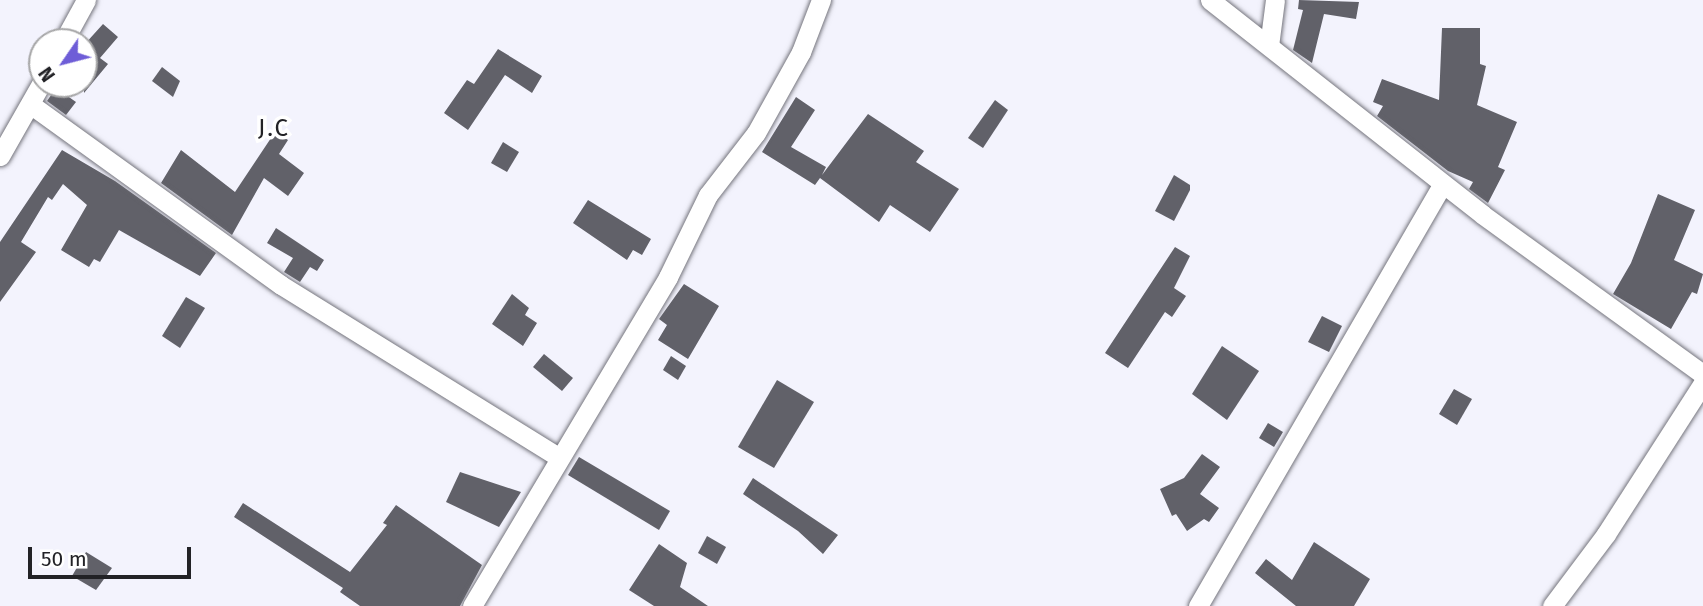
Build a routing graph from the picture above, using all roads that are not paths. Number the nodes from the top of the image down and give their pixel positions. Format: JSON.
{"nodes":[{"id":1,"x":86,"y":0,"type":"edge"},
{"id":2,"x":821,"y":0,"type":"edge"},
{"id":3,"x":1210,"y":0,"type":"edge"},
{"id":4,"x":1275,"y":0,"type":"edge"},
{"id":5,"x":71,"y":28,"type":"edge"},
{"id":6,"x":1269,"y":46,"type":"junction"},
{"id":7,"x":33,"y":98,"type":"edge"},
{"id":8,"x":30,"y":104,"type":"junction"},
{"id":9,"x":0,"y":156,"type":"edge"},
{"id":10,"x":1443,"y":184,"type":"junction"},
{"id":11,"x":1703,"y":374,"type":"edge"},
{"id":12,"x":1703,"y":383,"type":"edge"},
{"id":13,"x":557,"y":456,"type":"junction"},
{"id":14,"x":472,"y":606,"type":"edge"},
{"id":15,"x":1198,"y":606,"type":"edge"},
{"id":16,"x":1552,"y":606,"type":"edge"}],
"edges":[{"from":1,"to":5,"type":"street"},
{"from":2,"to":13,"type":"street"},
{"from":3,"to":6,"type":"street"},
{"from":4,"to":6,"type":"street"},
{"from":6,"to":10,"type":"street"},
{"from":7,"to":8,"type":"street"},
{"from":8,"to":9,"type":"street"},
{"from":8,"to":13,"type":"street"},
{"from":10,"to":11,"type":"street"},
{"from":10,"to":15,"type":"street"},
{"from":12,"to":16,"type":"street"},
{"from":13,"to":14,"type":"street"}]}
